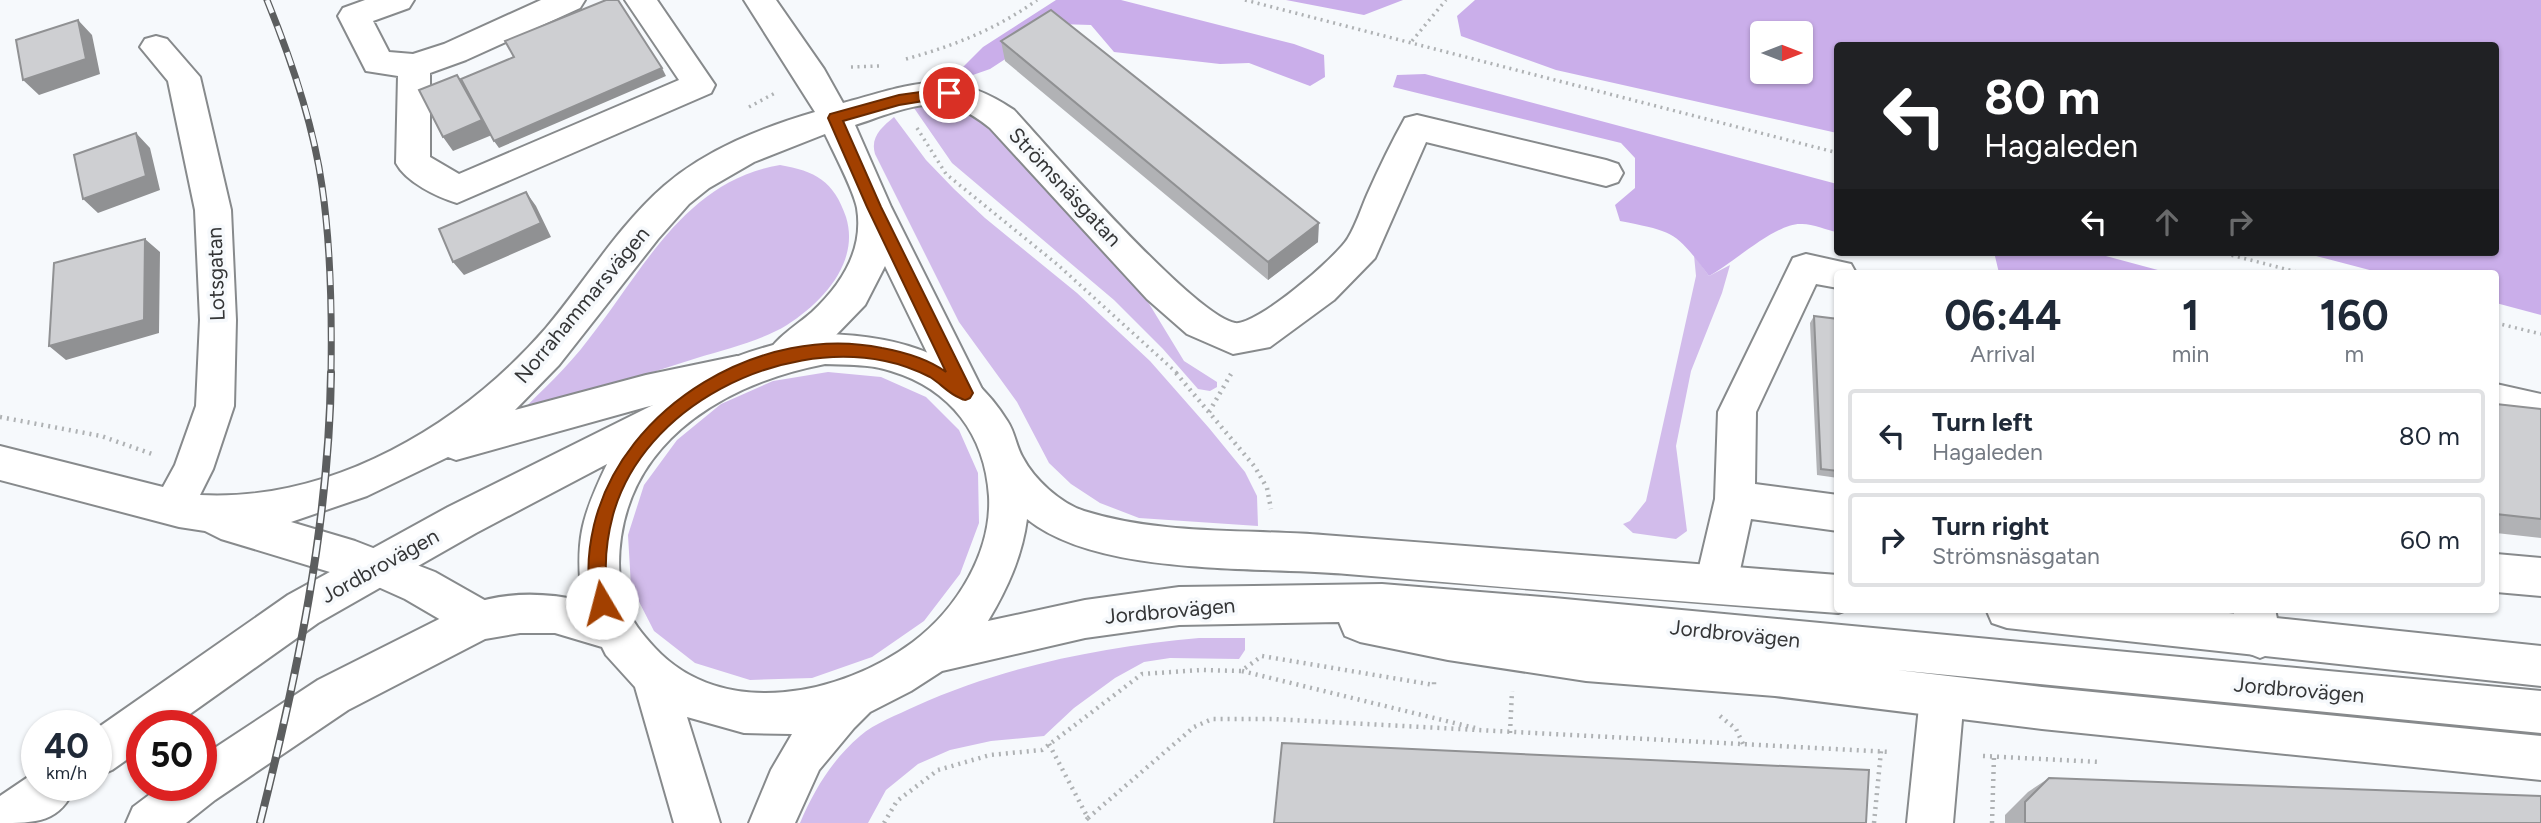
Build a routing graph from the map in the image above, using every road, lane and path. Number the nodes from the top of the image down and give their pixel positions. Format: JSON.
{"nodes":[{"id":1,"x":398,"y":0,"type":"edge"},
{"id":2,"x":569,"y":0,"type":"edge"},
{"id":3,"x":641,"y":0,"type":"edge"},
{"id":4,"x":760,"y":0,"type":"edge"},
{"id":5,"x":1037,"y":0,"type":"edge"},
{"id":6,"x":1245,"y":0,"type":"edge"},
{"id":7,"x":1446,"y":0,"type":"edge"},
{"id":8,"x":351,"y":8,"type":"edge"},
{"id":9,"x":1412,"y":41,"type":"junction"},
{"id":10,"x":156,"y":47,"type":"dead end"},
{"id":11,"x":894,"y":62,"type":"dead end"},
{"id":12,"x":414,"y":66,"type":"junction"},
{"id":13,"x":839,"y":69,"type":"dead end"},
{"id":14,"x":781,"y":90,"type":"dead end"},
{"id":15,"x":899,"y":100,"type":"junction"},
{"id":16,"x":742,"y":113,"type":"dead end"},
{"id":17,"x":835,"y":118,"type":"junction"},
{"id":18,"x":1834,"y":152,"type":"edge"},
{"id":19,"x":1606,"y":173,"type":"dead end"},
{"id":20,"x":874,"y":207,"type":"junction"},
{"id":21,"x":2234,"y":256,"type":"edge"},
{"id":22,"x":2276,"y":267,"type":"joint"},
{"id":23,"x":2288,"y":270,"type":"edge"},
{"id":24,"x":1834,"y":273,"type":"edge"},
{"id":25,"x":2499,"y":324,"type":"edge"},
{"id":26,"x":2541,"y":334,"type":"edge"},
{"id":27,"x":785,"y":356,"type":"junction"},
{"id":28,"x":737,"y":372,"type":"junction"},
{"id":29,"x":965,"y":393,"type":"junction"},
{"id":30,"x":2499,"y":401,"type":"edge"},
{"id":31,"x":681,"y":406,"type":"junction"},
{"id":32,"x":2541,"y":410,"type":"edge"},
{"id":33,"x":0,"y":417,"type":"edge"},
{"id":34,"x":420,"y":453,"type":"junction"},
{"id":35,"x":0,"y":463,"type":"edge"},
{"id":36,"x":193,"y":469,"type":"junction"},
{"id":37,"x":1008,"y":469,"type":"junction"},
{"id":38,"x":1735,"y":499,"type":"junction"},
{"id":39,"x":179,"y":509,"type":"junction"},
{"id":40,"x":1834,"y":512,"type":"edge"},
{"id":41,"x":1270,"y":549,"type":"junction"},
{"id":42,"x":377,"y":567,"type":"junction"},
{"id":43,"x":2499,"y":573,"type":"edge"},
{"id":44,"x":2541,"y":577,"type":"edge"},
{"id":45,"x":1716,"y":584,"type":"junction"},
{"id":46,"x":1834,"y":594,"type":"edge"},
{"id":47,"x":1266,"y":603,"type":"junction"},
{"id":48,"x":2078,"y":613,"type":"edge"},
{"id":49,"x":480,"y":620,"type":"junction"},
{"id":50,"x":2257,"y":623,"type":"edge"},
{"id":51,"x":614,"y":631,"type":"junction"},
{"id":52,"x":932,"y":653,"type":"junction"},
{"id":53,"x":1262,"y":656,"type":"junction"},
{"id":54,"x":2541,"y":666,"type":"edge"},
{"id":55,"x":1241,"y":671,"type":"junction"},
{"id":56,"x":1434,"y":675,"type":"dead end"},
{"id":57,"x":654,"y":678,"type":"junction"},
{"id":58,"x":1512,"y":687,"type":"dead end"},
{"id":59,"x":1942,"y":697,"type":"junction"},
{"id":60,"x":855,"y":698,"type":"junction"},
{"id":61,"x":2541,"y":712,"type":"edge"},
{"id":62,"x":1488,"y":731,"type":"junction"},
{"id":63,"x":1510,"y":733,"type":"junction"},
{"id":64,"x":112,"y":744,"type":"edge"},
{"id":65,"x":1049,"y":744,"type":"junction"},
{"id":66,"x":1881,"y":751,"type":"junction"},
{"id":67,"x":1936,"y":755,"type":"junction"},
{"id":68,"x":1994,"y":756,"type":"dead end"},
{"id":69,"x":2541,"y":758,"type":"edge"},
{"id":70,"x":217,"y":773,"type":"edge"},
{"id":71,"x":32,"y":801,"type":"edge"},
{"id":72,"x":178,"y":801,"type":"edge"},
{"id":73,"x":1086,"y":820,"type":"edge"},
{"id":74,"x":1,"y":823,"type":"edge"},
{"id":75,"x":149,"y":823,"type":"edge"},
{"id":76,"x":697,"y":823,"type":"edge"},
{"id":77,"x":772,"y":823,"type":"edge"},
{"id":78,"x":884,"y":823,"type":"edge"},
{"id":79,"x":1874,"y":823,"type":"edge"},
{"id":80,"x":1930,"y":823,"type":"edge"},
{"id":81,"x":1992,"y":823,"type":"edge"}],
"edges":[{"from":1,"to":8,"type":"main road"},
{"from":2,"to":12,"type":"main road"},
{"from":3,"to":12,"type":"main road"},
{"from":4,"to":17,"type":"main road"},
{"from":5,"to":11,"type":"path"},
{"from":6,"to":9,"type":"path"},
{"from":7,"to":9,"type":"path"},
{"from":8,"to":12,"type":"main road"},
{"from":9,"to":18,"type":"path"},
{"from":10,"to":36,"type":"main road","name":"Lotsgatan"},
{"from":13,"to":15,"type":"path"},
{"from":14,"to":16,"type":"path"},
{"from":15,"to":17,"type":"main road","name":"Strömsnäsgatan"},
{"from":15,"to":19,"type":"main road","name":"Strömsnäsgatan"},
{"from":15,"to":41,"type":"path"},
{"from":17,"to":20,"type":"main road"},
{"from":17,"to":34,"type":"main road","name":"Norrahammarsvägen"},
{"from":20,"to":27,"type":"main road"},
{"from":20,"to":29,"type":"main road"},
{"from":21,"to":22,"type":"path"},
{"from":22,"to":23,"type":"path"},
{"from":24,"to":38,"type":"main road"},
{"from":25,"to":26,"type":"path"},
{"from":27,"to":28,"type":"main road"},
{"from":27,"to":29,"type":"main road"},
{"from":28,"to":31,"type":"main road"},
{"from":28,"to":34,"type":"main road"},
{"from":29,"to":37,"type":"main road"},
{"from":30,"to":32,"type":"main road"},
{"from":31,"to":42,"type":"main road","name":"Jordbrovägen"},
{"from":31,"to":51,"type":"main road"},
{"from":33,"to":36,"type":"path"},
{"from":34,"to":39,"type":"main road","name":"Norrahammarsvägen"},
{"from":35,"to":39,"type":"main road","name":"Norrahammarsvägen"},
{"from":36,"to":39,"type":"main road","name":"Lotsgatan"},
{"from":37,"to":41,"type":"main road"},
{"from":37,"to":52,"type":"main road"},
{"from":38,"to":40,"type":"main road"},
{"from":38,"to":45,"type":"main road"},
{"from":39,"to":42,"type":"main road"},
{"from":41,"to":45,"type":"main road"},
{"from":42,"to":49,"type":"main road"},
{"from":42,"to":64,"type":"main road","name":"Jordbrovägen"},
{"from":43,"to":44,"type":"main road"},
{"from":45,"to":46,"type":"main road"},
{"from":47,"to":52,"type":"main road","name":"Jordbrovägen"},
{"from":47,"to":53,"type":"path"},
{"from":47,"to":59,"type":"main road"},
{"from":47,"to":61,"type":"main road","name":"Jordbrovägen"},
{"from":48,"to":50,"type":"main road"},
{"from":49,"to":51,"type":"main road"},
{"from":49,"to":70,"type":"main road"},
{"from":50,"to":54,"type":"main road"},
{"from":51,"to":57,"type":"main road"},
{"from":52,"to":60,"type":"main road"},
{"from":53,"to":55,"type":"path"},
{"from":53,"to":56,"type":"path"},
{"from":55,"to":62,"type":"path"},
{"from":55,"to":65,"type":"path"},
{"from":57,"to":60,"type":"main road"},
{"from":57,"to":76,"type":"main road"},
{"from":58,"to":63,"type":"path"},
{"from":59,"to":67,"type":"main road"},
{"from":59,"to":69,"type":"main road"},
{"from":60,"to":77,"type":"main road"},
{"from":62,"to":63,"type":"path"},
{"from":62,"to":73,"type":"path"},
{"from":63,"to":66,"type":"path"},
{"from":65,"to":73,"type":"path"},
{"from":65,"to":78,"type":"path"},
{"from":66,"to":67,"type":"path"},
{"from":66,"to":79,"type":"path"},
{"from":67,"to":80,"type":"main road"},
{"from":68,"to":81,"type":"path"},
{"from":71,"to":74,"type":"main road"},
{"from":72,"to":75,"type":"main road"}]}
